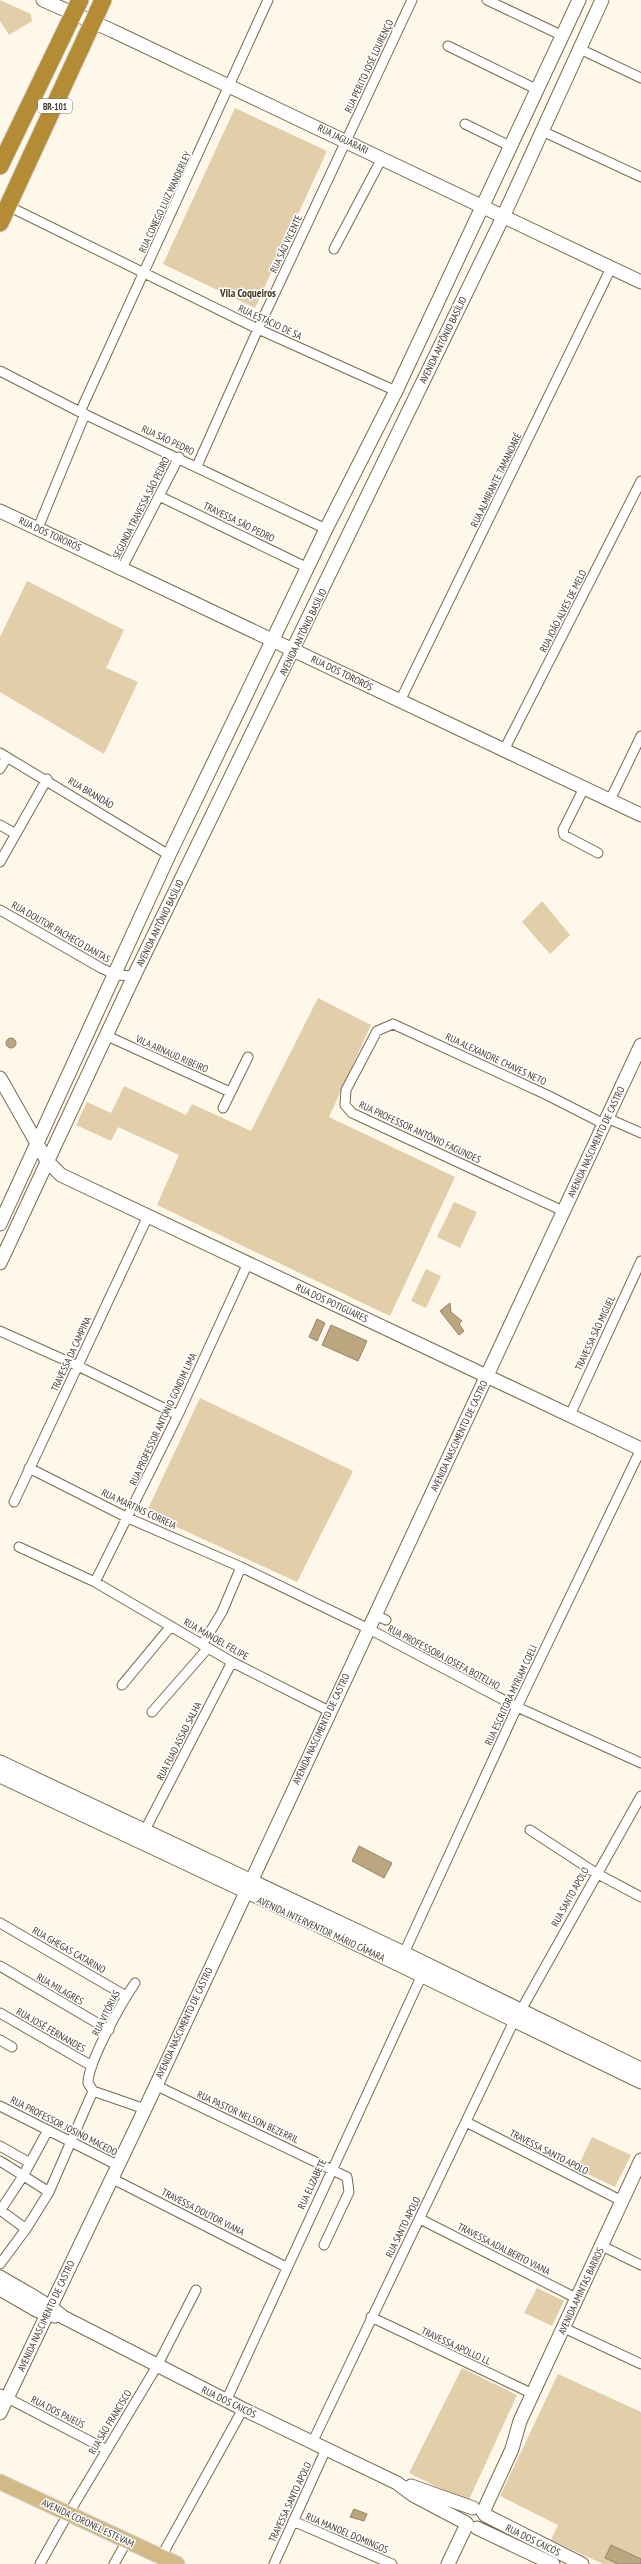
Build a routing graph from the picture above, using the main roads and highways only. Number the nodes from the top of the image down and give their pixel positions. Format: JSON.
{"nodes":[{"id":1,"x":43,"y":0,"type":"edge"},
{"id":2,"x":103,"y":0,"type":"edge"},
{"id":3,"x":579,"y":0,"type":"edge"},
{"id":4,"x":602,"y":0,"type":"edge"},
{"id":5,"x":77,"y":7,"type":"edge"},
{"id":6,"x":93,"y":22,"type":"junction"},
{"id":7,"x":568,"y":74,"type":"junction"},
{"id":8,"x":541,"y":84,"type":"junction"},
{"id":9,"x":1,"y":163,"type":"edge"},
{"id":10,"x":484,"y":208,"type":"junction"},
{"id":11,"x":503,"y":217,"type":"junction"},
{"id":12,"x":0,"y":223,"type":"edge"},
{"id":13,"x":641,"y":282,"type":"edge"},
{"id":14,"x":446,"y":334,"type":"junction"},
{"id":15,"x":421,"y":340,"type":"junction"},
{"id":16,"x":0,"y":511,"type":"edge"},
{"id":17,"x":275,"y":640,"type":"junction"},
{"id":18,"x":294,"y":649,"type":"junction"},
{"id":19,"x":641,"y":815,"type":"edge"},
{"id":20,"x":641,"y":1045,"type":"edge"},
{"id":21,"x":0,"y":1078,"type":"edge"},
{"id":22,"x":38,"y":1142,"type":"junction"},
{"id":23,"x":47,"y":1161,"type":"junction"},
{"id":24,"x":0,"y":1224,"type":"edge"},
{"id":25,"x":1,"y":1259,"type":"edge"},
{"id":26,"x":487,"y":1377,"type":"junction"},
{"id":27,"x":641,"y":1449,"type":"edge"},
{"id":28,"x":0,"y":1762,"type":"edge"},
{"id":29,"x":0,"y":1776,"type":"edge"},
{"id":30,"x":252,"y":1881,"type":"junction"},
{"id":31,"x":245,"y":1893,"type":"junction"},
{"id":32,"x":517,"y":2016,"type":"junction"},
{"id":33,"x":641,"y":2068,"type":"edge"},
{"id":34,"x":641,"y":2082,"type":"edge"},
{"id":35,"x":641,"y":2160,"type":"edge"},
{"id":36,"x":0,"y":2277,"type":"edge"},
{"id":37,"x":0,"y":2289,"type":"edge"},
{"id":38,"x":49,"y":2310,"type":"junction"},
{"id":39,"x":4,"y":2396,"type":"edge"},
{"id":40,"x":0,"y":2413,"type":"edge"},
{"id":41,"x":0,"y":2482,"type":"edge"},
{"id":42,"x":397,"y":2483,"type":"junction"},
{"id":43,"x":479,"y":2511,"type":"junction"},
{"id":44,"x":471,"y":2526,"type":"junction"},
{"id":45,"x":177,"y":2564,"type":"edge"},
{"id":46,"x":448,"y":2564,"type":"edge"},
{"id":47,"x":457,"y":2564,"type":"edge"},
{"id":48,"x":553,"y":2564,"type":"edge"},
{"id":49,"x":582,"y":2564,"type":"edge"}],
"edges":[{"from":1,"to":5,"type":"main road","name":"RUA JAGUARARI"},
{"from":2,"to":6,"type":"highway","number":"BR-101"},
{"from":3,"to":8,"type":"main road","name":"AVENIDA ANTÔNIO BASÍLIO"},
{"from":4,"to":7,"type":"main road","name":"AVENIDA ANTÔNIO BASÍLIO"},
{"from":5,"to":6,"type":"main road","name":"RUA JAGUARARI"},
{"from":5,"to":9,"type":"highway","number":"BR-101"},
{"from":6,"to":10,"type":"main road","name":"RUA JAGUARARI"},
{"from":6,"to":12,"type":"highway","number":"BR-101"},
{"from":7,"to":8,"type":"main road"},
{"from":7,"to":11,"type":"main road","name":"AVENIDA ANTÔNIO BASÍLIO"},
{"from":8,"to":10,"type":"main road","name":"AVENIDA ANTÔNIO BASÍLIO"},
{"from":10,"to":11,"type":"main road","name":"RUA JAGUARARI"},
{"from":10,"to":15,"type":"main road","name":"AVENIDA ANTÔNIO BASÍLIO"},
{"from":11,"to":13,"type":"main road","name":"RUA JAGUARARI"},
{"from":11,"to":14,"type":"main road","name":"AVENIDA ANTÔNIO BASÍLIO"},
{"from":14,"to":15,"type":"main road"},
{"from":14,"to":18,"type":"main road","name":"AVENIDA ANTÔNIO BASÍLIO"},
{"from":15,"to":17,"type":"main road","name":"AVENIDA ANTÔNIO BASÍLIO"},
{"from":16,"to":17,"type":"main road","name":"RUA DOS TORORÓS"},
{"from":17,"to":18,"type":"main road","name":"RUA DOS TORORÓS"},
{"from":17,"to":22,"type":"main road","name":"AVENIDA ANTÔNIO BASÍLIO"},
{"from":18,"to":19,"type":"main road","name":"RUA DOS TORORÓS"},
{"from":18,"to":23,"type":"main road","name":"AVENIDA ANTÔNIO BASÍLIO"},
{"from":20,"to":26,"type":"main road","name":"AVENIDA NASCIMENTO DE CASTRO"},
{"from":21,"to":22,"type":"main road","name":"RUA DOS POTIGUARES"},
{"from":22,"to":23,"type":"main road","name":"RUA DOS POTIGUARES"},
{"from":22,"to":24,"type":"main road","name":"AVENIDA ANTÔNIO BASÍLIO"},
{"from":23,"to":25,"type":"main road","name":"AVENIDA ANTÔNIO BASÍLIO"},
{"from":23,"to":26,"type":"main road","name":"RUA DOS POTIGUARES"},
{"from":26,"to":27,"type":"main road","name":"RUA DOS POTIGUARES"},
{"from":26,"to":30,"type":"main road","name":"AVENIDA NASCIMENTO DE CASTRO"},
{"from":28,"to":30,"type":"main road","name":"AVENIDA INTERVENTOR MÁRIO CÂMARA"},
{"from":29,"to":31,"type":"main road","name":"AVENIDA INTERVENTOR MÁRIO CÂMARA"},
{"from":30,"to":31,"type":"main road","name":"AVENIDA NASCIMENTO DE CASTRO"},
{"from":30,"to":32,"type":"main road","name":"AVENIDA INTERVENTOR MÁRIO CÂMARA"},
{"from":31,"to":32,"type":"main road","name":"AVENIDA INTERVENTOR MÁRIO CÂMARA"},
{"from":31,"to":38,"type":"main road","name":"AVENIDA NASCIMENTO DE CASTRO"},
{"from":32,"to":33,"type":"main road","name":"AVENIDA INTERVENTOR MÁRIO CÂMARA"},
{"from":32,"to":34,"type":"main road","name":"AVENIDA INTERVENTOR MÁRIO CÂMARA"},
{"from":35,"to":43,"type":"main road","name":"AVENIDA AMINTAS BARROS"},
{"from":36,"to":38,"type":"main road","name":"RUA DOS CAICÓS"},
{"from":37,"to":38,"type":"main road","name":"RUA DOS CAICÓS"},
{"from":38,"to":39,"type":"main road","name":"AVENIDA NASCIMENTO DE CASTRO"},
{"from":38,"to":42,"type":"main road","name":"RUA DOS CAICÓS"},
{"from":39,"to":40,"type":"main road","name":"AVENIDA NASCIMENTO DE CASTRO"},
{"from":41,"to":45,"type":"main road","name":"AVENIDA CORONEL ESTEVAM"},
{"from":42,"to":43,"type":"main road","name":"RUA DOS CAICÓS"},
{"from":42,"to":44,"type":"main road","name":"RUA DOS CAICÓS"},
{"from":43,"to":44,"type":"main road"},
{"from":43,"to":44,"type":"main road"},
{"from":43,"to":49,"type":"main road","name":"RUA DOS CAICÓS"},
{"from":44,"to":46,"type":"main road"},
{"from":44,"to":47,"type":"main road"},
{"from":44,"to":48,"type":"main road","name":"RUA DOS CAICÓS"}]}
